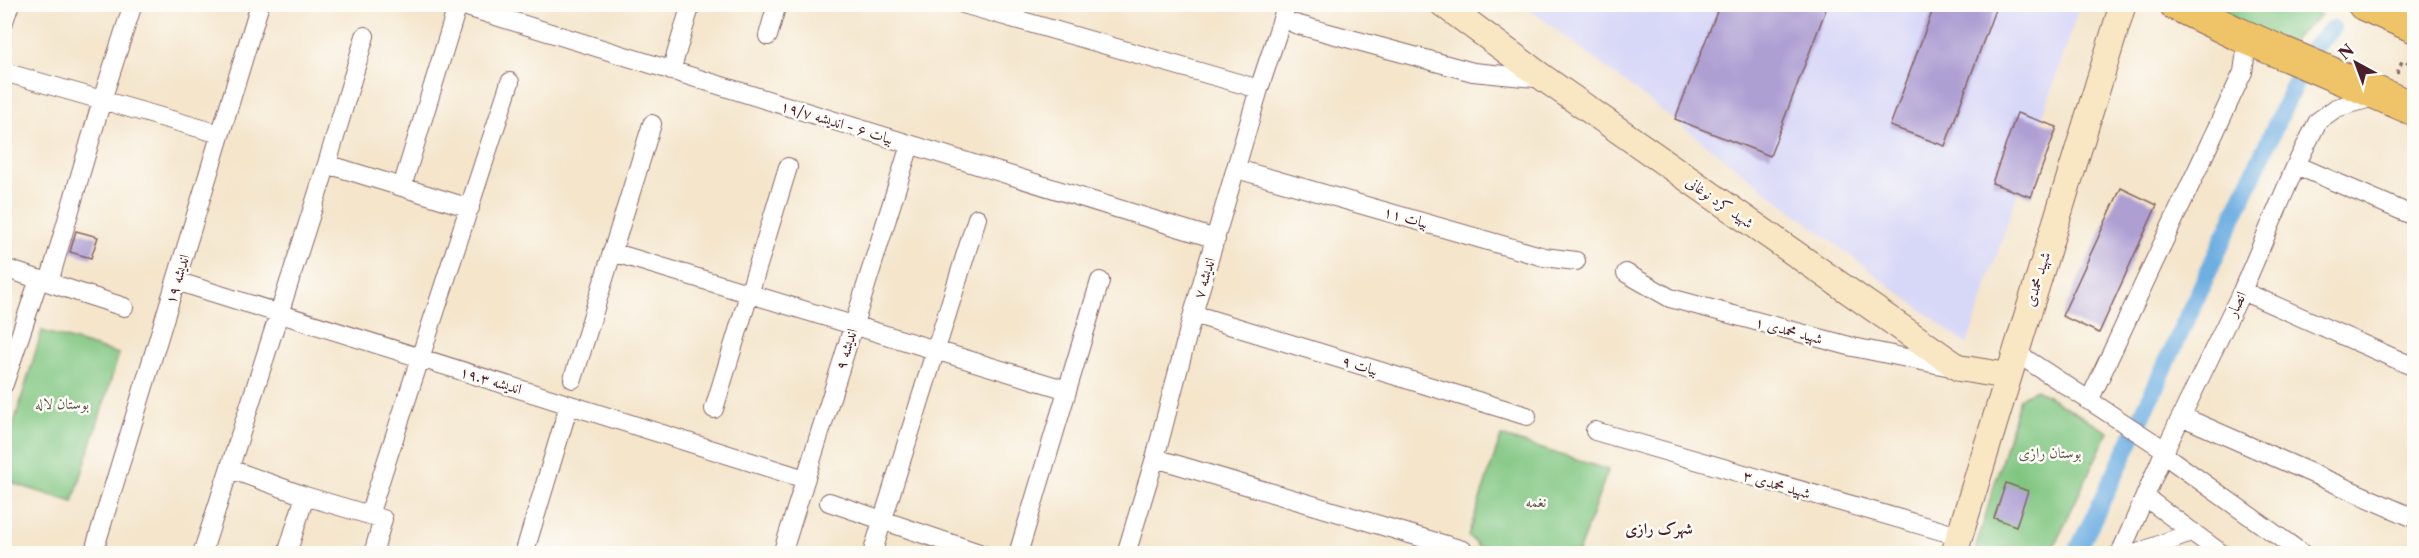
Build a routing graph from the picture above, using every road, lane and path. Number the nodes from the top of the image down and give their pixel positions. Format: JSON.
{"nodes":[{"id":1,"x":10,"y":4,"type":"edge"},
{"id":2,"x":133,"y":4,"type":"edge"},
{"id":3,"x":260,"y":4,"type":"edge"},
{"id":4,"x":691,"y":4,"type":"edge"},
{"id":5,"x":777,"y":4,"type":"edge"},
{"id":6,"x":963,"y":4,"type":"edge"},
{"id":7,"x":1287,"y":4,"type":"edge"},
{"id":8,"x":1443,"y":4,"type":"edge"},
{"id":9,"x":2123,"y":4,"type":"edge"},
{"id":10,"x":2176,"y":4,"type":"edge"},
{"id":11,"x":2364,"y":4,"type":"edge"},
{"id":12,"x":458,"y":5,"type":"edge"},
{"id":13,"x":4,"y":21,"type":"edge"},
{"id":14,"x":1295,"y":24,"type":"dead end"},
{"id":15,"x":2415,"y":26,"type":"edge"},
{"id":16,"x":2236,"y":33,"type":"junction"},
{"id":17,"x":366,"y":36,"type":"dead end"},
{"id":18,"x":768,"y":36,"type":"dead end"},
{"id":19,"x":2402,"y":61,"type":"dead end"},
{"id":20,"x":2415,"y":65,"type":"edge"},
{"id":21,"x":671,"y":70,"type":"junction"},
{"id":22,"x":4,"y":72,"type":"edge"},
{"id":23,"x":1545,"y":79,"type":"junction"},
{"id":24,"x":510,"y":82,"type":"dead end"},
{"id":25,"x":1259,"y":89,"type":"junction"},
{"id":26,"x":102,"y":100,"type":"junction"},
{"id":27,"x":2401,"y":104,"type":"edge"},
{"id":28,"x":652,"y":124,"type":"dead end"},
{"id":29,"x":220,"y":134,"type":"junction"},
{"id":30,"x":910,"y":145,"type":"junction"},
{"id":31,"x":327,"y":164,"type":"junction"},
{"id":32,"x":2296,"y":165,"type":"junction"},
{"id":33,"x":788,"y":168,"type":"dead end"},
{"id":34,"x":1237,"y":169,"type":"junction"},
{"id":35,"x":402,"y":187,"type":"junction"},
{"id":36,"x":470,"y":208,"type":"junction"},
{"id":37,"x":2415,"y":216,"type":"edge"},
{"id":38,"x":977,"y":218,"type":"dead end"},
{"id":39,"x":1216,"y":240,"type":"junction"},
{"id":40,"x":612,"y":252,"type":"junction"},
{"id":41,"x":1576,"y":261,"type":"dead end"},
{"id":42,"x":4,"y":268,"type":"edge"},
{"id":43,"x":1626,"y":273,"type":"dead end"},
{"id":44,"x":44,"y":281,"type":"junction"},
{"id":45,"x":1100,"y":281,"type":"dead end"},
{"id":46,"x":176,"y":282,"type":"junction"},
{"id":47,"x":2242,"y":291,"type":"junction"},
{"id":48,"x":750,"y":294,"type":"junction"},
{"id":49,"x":124,"y":307,"type":"dead end"},
{"id":50,"x":278,"y":314,"type":"junction"},
{"id":51,"x":1193,"y":314,"type":"junction"},
{"id":52,"x":853,"y":325,"type":"junction"},
{"id":53,"x":935,"y":350,"type":"junction"},
{"id":54,"x":421,"y":359,"type":"junction"},
{"id":55,"x":2011,"y":364,"type":"junction"},
{"id":56,"x":2415,"y":367,"type":"edge"},
{"id":57,"x":1959,"y":368,"type":"junction"},
{"id":58,"x":573,"y":379,"type":"dead end"},
{"id":59,"x":4,"y":384,"type":"edge"},
{"id":60,"x":1067,"y":390,"type":"junction"},
{"id":61,"x":2089,"y":402,"type":"junction"},
{"id":62,"x":569,"y":405,"type":"junction"},
{"id":63,"x":714,"y":409,"type":"dead end"},
{"id":64,"x":1527,"y":416,"type":"dead end"},
{"id":65,"x":2182,"y":417,"type":"junction"},
{"id":66,"x":1595,"y":431,"type":"dead end"},
{"id":67,"x":2164,"y":452,"type":"junction"},
{"id":68,"x":1155,"y":458,"type":"junction"},
{"id":69,"x":230,"y":469,"type":"junction"},
{"id":70,"x":805,"y":479,"type":"junction"},
{"id":71,"x":305,"y":496,"type":"junction"},
{"id":72,"x":2145,"y":497,"type":"junction"},
{"id":73,"x":829,"y":502,"type":"dead end"},
{"id":74,"x":369,"y":515,"type":"junction"},
{"id":75,"x":2415,"y":518,"type":"edge"},
{"id":76,"x":882,"y":521,"type":"junction"},
{"id":77,"x":2193,"y":532,"type":"junction"},
{"id":78,"x":1957,"y":545,"type":"edge"},
{"id":79,"x":1463,"y":550,"type":"dead end"},
{"id":80,"x":1022,"y":553,"type":"edge"},
{"id":81,"x":93,"y":554,"type":"edge"},
{"id":82,"x":202,"y":554,"type":"edge"},
{"id":83,"x":287,"y":554,"type":"edge"},
{"id":84,"x":374,"y":554,"type":"edge"},
{"id":85,"x":524,"y":554,"type":"edge"},
{"id":86,"x":782,"y":554,"type":"edge"},
{"id":87,"x":872,"y":554,"type":"edge"},
{"id":88,"x":982,"y":554,"type":"edge"},
{"id":89,"x":1126,"y":554,"type":"edge"},
{"id":90,"x":2120,"y":554,"type":"edge"},
{"id":91,"x":2135,"y":554,"type":"edge"},
{"id":92,"x":2222,"y":554,"type":"edge"},
{"id":93,"x":2303,"y":554,"type":"edge"}],
"edges":[{"from":1,"to":13,"type":"street"},
{"from":2,"to":26,"type":"street"},
{"from":3,"to":29,"type":"street","name":"اندیشه ۱۹"},
{"from":4,"to":21,"type":"street"},
{"from":5,"to":18,"type":"street"},
{"from":6,"to":25,"type":"street"},
{"from":7,"to":25,"type":"street","name":"اندیشه ۷"},
{"from":8,"to":23,"type":"street","name":"شهید کرد نوغانی"},
{"from":9,"to":55,"type":"street","name":"شهید محمدی"},
{"from":10,"to":16,"type":"highway"},
{"from":11,"to":15,"type":"highway"},
{"from":12,"to":21,"type":"street","name":"بیات ۶ - اندیشه ۱۹/۷"},
{"from":12,"to":35,"type":"street"},
{"from":14,"to":23,"type":"street"},
{"from":16,"to":27,"type":"highway"},
{"from":16,"to":61,"type":"street"},
{"from":17,"to":31,"type":"street"},
{"from":19,"to":20,"type":"path"},
{"from":21,"to":30,"type":"street","name":"بیات ۶ - اندیشه ۱۹/۷"},
{"from":22,"to":26,"type":"street"},
{"from":23,"to":57,"type":"street","name":"شهید کرد نوغانی"},
{"from":24,"to":36,"type":"street"},
{"from":25,"to":34,"type":"street","name":"اندیشه ۷"},
{"from":26,"to":29,"type":"street"},
{"from":26,"to":44,"type":"street"},
{"from":27,"to":32,"type":"street","name":"انصار"},
{"from":28,"to":40,"type":"street"},
{"from":29,"to":46,"type":"street","name":"اندیشه ۱۹"},
{"from":30,"to":39,"type":"street","name":"بیات ۶ - اندیشه ۱۹/۷"},
{"from":30,"to":52,"type":"street","name":"اندیشه ۹"},
{"from":31,"to":35,"type":"street"},
{"from":31,"to":50,"type":"street"},
{"from":32,"to":37,"type":"street"},
{"from":32,"to":47,"type":"street","name":"انصار"},
{"from":33,"to":48,"type":"street"},
{"from":34,"to":39,"type":"street","name":"اندیشه ۷"},
{"from":34,"to":41,"type":"street","name":"بیات ۱۱"},
{"from":35,"to":36,"type":"street"},
{"from":36,"to":54,"type":"street"},
{"from":38,"to":53,"type":"street"},
{"from":39,"to":51,"type":"street","name":"اندیشه ۷"},
{"from":40,"to":48,"type":"street"},
{"from":40,"to":58,"type":"street"},
{"from":42,"to":44,"type":"street"},
{"from":43,"to":57,"type":"street","name":"شهید محمدی ۱"},
{"from":44,"to":49,"type":"street"},
{"from":44,"to":59,"type":"street"},
{"from":45,"to":60,"type":"street"},
{"from":46,"to":50,"type":"street","name":"اندیشه ۱۹.۳"},
{"from":46,"to":81,"type":"street","name":"اندیشه ۱۹"},
{"from":47,"to":56,"type":"street"},
{"from":47,"to":65,"type":"street","name":"انصار"},
{"from":48,"to":52,"type":"street"},
{"from":48,"to":63,"type":"street"},
{"from":50,"to":54,"type":"street","name":"اندیشه ۱۹.۳"},
{"from":50,"to":69,"type":"street"},
{"from":51,"to":64,"type":"street","name":"بیات ۹"},
{"from":51,"to":68,"type":"street","name":"اندیشه ۷"},
{"from":52,"to":53,"type":"street"},
{"from":52,"to":70,"type":"street","name":"اندیشه ۹"},
{"from":53,"to":60,"type":"street"},
{"from":53,"to":76,"type":"street"},
{"from":54,"to":62,"type":"street","name":"اندیشه ۱۹.۳"},
{"from":54,"to":74,"type":"street"},
{"from":55,"to":57,"type":"street","name":"شهید کرد نوغانی"},
{"from":55,"to":61,"type":"street"},
{"from":55,"to":78,"type":"street","name":"شهید محمدی"},
{"from":60,"to":80,"type":"street"},
{"from":61,"to":67,"type":"street"},
{"from":62,"to":70,"type":"street","name":"اندیشه ۱۹.۳"},
{"from":62,"to":85,"type":"street"},
{"from":65,"to":67,"type":"street","name":"انصار"},
{"from":65,"to":75,"type":"street"},
{"from":66,"to":78,"type":"street","name":"شهید محمدی ۳"},
{"from":67,"to":72,"type":"street","name":"انصار"},
{"from":67,"to":93,"type":"street"},
{"from":68,"to":79,"type":"street"},
{"from":68,"to":89,"type":"street","name":"اندیشه ۷"},
{"from":69,"to":71,"type":"street"},
{"from":69,"to":82,"type":"street"},
{"from":70,"to":86,"type":"street","name":"اندیشه ۹"},
{"from":71,"to":74,"type":"street"},
{"from":71,"to":83,"type":"street"},
{"from":72,"to":77,"type":"street"},
{"from":72,"to":90,"type":"street","name":"انصار"},
{"from":73,"to":76,"type":"street"},
{"from":74,"to":84,"type":"street"},
{"from":76,"to":87,"type":"street"},
{"from":76,"to":88,"type":"street"},
{"from":77,"to":91,"type":"street"},
{"from":77,"to":92,"type":"street"}]}
